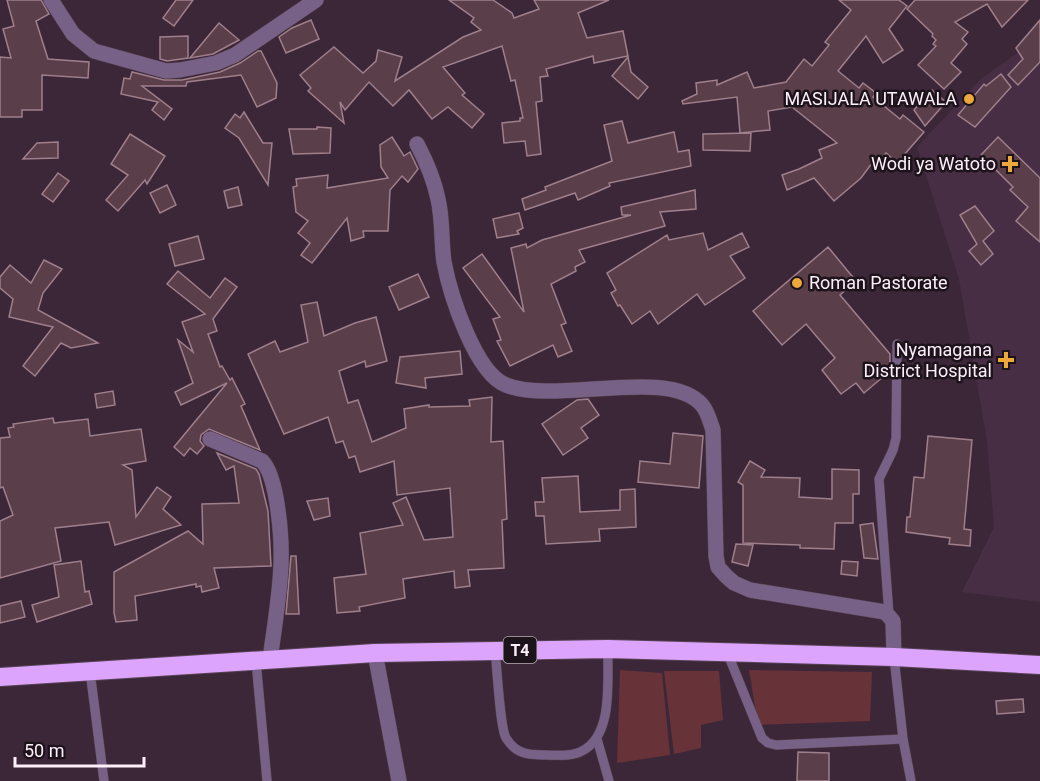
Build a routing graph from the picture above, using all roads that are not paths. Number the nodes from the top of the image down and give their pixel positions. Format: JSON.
{"nodes":[{"id":1,"x":51,"y":0,"type":"edge"},
{"id":2,"x":316,"y":0,"type":"edge"},
{"id":3,"x":417,"y":144,"type":"dead end"},
{"id":4,"x":897,"y":344,"type":"dead end"},
{"id":5,"x":210,"y":439,"type":"dead end"},
{"id":6,"x":889,"y":615,"type":"junction"},
{"id":7,"x":608,"y":649,"type":"junction"},
{"id":8,"x":495,"y":651,"type":"junction"},
{"id":9,"x":727,"y":652,"type":"junction"},
{"id":10,"x":375,"y":654,"type":"junction"},
{"id":11,"x":894,"y":657,"type":"junction"},
{"id":12,"x":263,"y":660,"type":"junction"},
{"id":13,"x":1040,"y":665,"type":"edge"},
{"id":14,"x":90,"y":672,"type":"junction"},
{"id":15,"x":0,"y":677,"type":"edge"},
{"id":16,"x":597,"y":739,"type":"junction"},
{"id":17,"x":903,"y":739,"type":"junction"},
{"id":18,"x":104,"y":781,"type":"edge"},
{"id":19,"x":267,"y":781,"type":"edge"},
{"id":20,"x":399,"y":781,"type":"edge"},
{"id":21,"x":609,"y":781,"type":"edge"},
{"id":22,"x":911,"y":781,"type":"edge"}],
"edges":[{"from":1,"to":2,"type":"street"},
{"from":3,"to":6,"type":"street"},
{"from":4,"to":6,"type":"lane"},
{"from":5,"to":12,"type":"street"},
{"from":6,"to":11,"type":"street"},
{"from":7,"to":8,"type":"highway","number":"T4"},
{"from":7,"to":9,"type":"highway","number":"T4"},
{"from":7,"to":16,"type":"lane"},
{"from":8,"to":10,"type":"highway","number":"T4"},
{"from":8,"to":16,"type":"lane"},
{"from":9,"to":11,"type":"highway","number":"T4"},
{"from":9,"to":17,"type":"lane"},
{"from":10,"to":12,"type":"highway","number":"T4"},
{"from":10,"to":20,"type":"street"},
{"from":11,"to":13,"type":"highway","number":"T4"},
{"from":11,"to":17,"type":"lane"},
{"from":12,"to":14,"type":"highway","number":"T4"},
{"from":12,"to":19,"type":"lane"},
{"from":14,"to":15,"type":"highway","number":"T4"},
{"from":14,"to":18,"type":"lane"},
{"from":16,"to":21,"type":"lane"},
{"from":17,"to":22,"type":"lane"}]}
